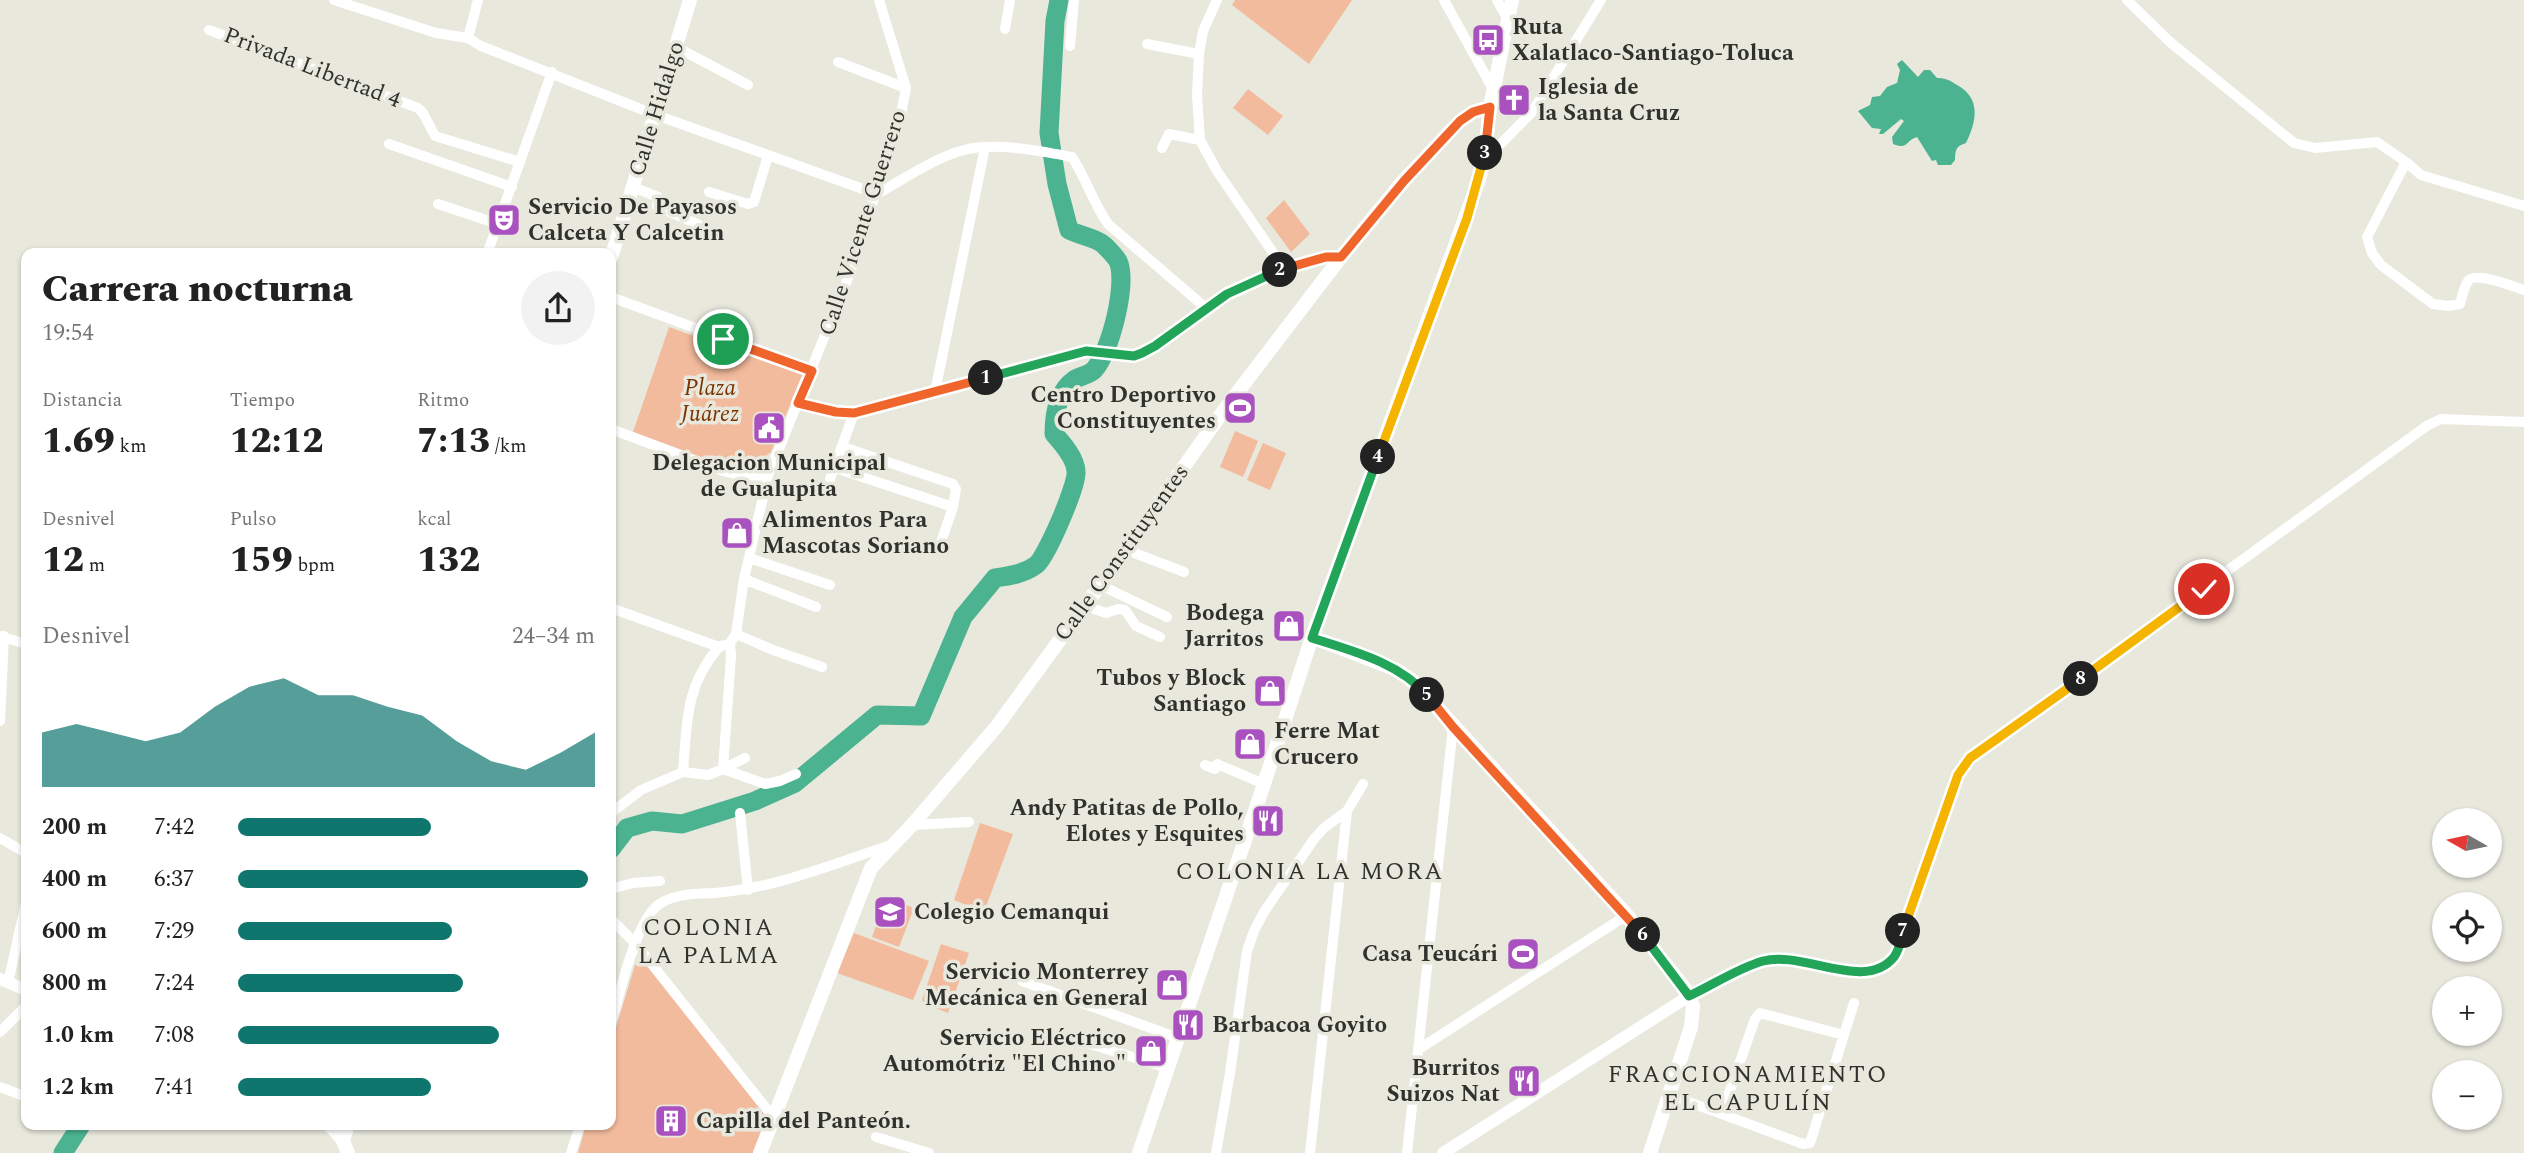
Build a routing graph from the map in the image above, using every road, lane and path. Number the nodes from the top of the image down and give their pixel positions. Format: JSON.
{"nodes":[{"id":1,"x":334,"y":0,"type":"edge"},
{"id":2,"x":478,"y":0,"type":"edge"},
{"id":3,"x":690,"y":0,"type":"edge"},
{"id":4,"x":879,"y":0,"type":"edge"},
{"id":5,"x":1010,"y":0,"type":"edge"},
{"id":6,"x":1074,"y":0,"type":"edge"},
{"id":7,"x":1217,"y":0,"type":"edge"},
{"id":8,"x":1444,"y":0,"type":"edge"},
{"id":9,"x":1497,"y":0,"type":"edge"},
{"id":10,"x":1512,"y":0,"type":"edge"},
{"id":11,"x":1601,"y":0,"type":"edge"},
{"id":12,"x":2127,"y":0,"type":"edge"},
{"id":13,"x":1507,"y":18,"type":"junction"},
{"id":14,"x":1004,"y":29,"type":"dead end"},
{"id":15,"x":209,"y":30,"type":"dead end"},
{"id":16,"x":468,"y":38,"type":"junction"},
{"id":17,"x":1147,"y":44,"type":"dead end"},
{"id":18,"x":1070,"y":46,"type":"dead end"},
{"id":19,"x":676,"y":47,"type":"junction"},
{"id":20,"x":1199,"y":54,"type":"junction"},
{"id":21,"x":838,"y":62,"type":"dead end"},
{"id":22,"x":552,"y":72,"type":"junction"},
{"id":23,"x":748,"y":85,"type":"dead end"},
{"id":24,"x":906,"y":88,"type":"junction"},
{"id":25,"x":1493,"y":89,"type":"junction"},
{"id":26,"x":1490,"y":107,"type":"junction"},
{"id":27,"x":656,"y":115,"type":"junction"},
{"id":28,"x":1200,"y":139,"type":"junction"},
{"id":29,"x":389,"y":144,"type":"dead end"},
{"id":30,"x":985,"y":147,"type":"junction"},
{"id":31,"x":1162,"y":148,"type":"dead end"},
{"id":32,"x":768,"y":156,"type":"junction"},
{"id":33,"x":1484,"y":161,"type":"junction"},
{"id":34,"x":520,"y":162,"type":"junction"},
{"id":35,"x":2406,"y":162,"type":"junction"},
{"id":36,"x":512,"y":187,"type":"junction"},
{"id":37,"x":633,"y":187,"type":"junction"},
{"id":38,"x":709,"y":192,"type":"dead end"},
{"id":39,"x":877,"y":194,"type":"junction"},
{"id":40,"x":438,"y":204,"type":"dead end"},
{"id":41,"x":2524,"y":206,"type":"edge"},
{"id":42,"x":498,"y":224,"type":"junction"},
{"id":43,"x":700,"y":225,"type":"dead end"},
{"id":44,"x":489,"y":248,"type":"edge"},
{"id":45,"x":614,"y":248,"type":"edge"},
{"id":46,"x":1341,"y":257,"type":"junction"},
{"id":47,"x":1286,"y":268,"type":"junction"},
{"id":48,"x":2524,"y":289,"type":"edge"},
{"id":49,"x":616,"y":300,"type":"edge"},
{"id":50,"x":1206,"y":308,"type":"junction"},
{"id":51,"x":812,"y":371,"type":"junction"},
{"id":52,"x":934,"y":392,"type":"junction"},
{"id":53,"x":798,"y":403,"type":"junction"},
{"id":54,"x":854,"y":413,"type":"junction"},
{"id":55,"x":2524,"y":422,"type":"edge"},
{"id":56,"x":616,"y":431,"type":"edge"},
{"id":57,"x":843,"y":447,"type":"junction"},
{"id":58,"x":768,"y":476,"type":"junction"},
{"id":59,"x":953,"y":507,"type":"junction"},
{"id":60,"x":940,"y":545,"type":"dead end"},
{"id":61,"x":1125,"y":549,"type":"junction"},
{"id":62,"x":749,"y":558,"type":"junction"},
{"id":63,"x":1184,"y":572,"type":"dead end"},
{"id":64,"x":744,"y":579,"type":"junction"},
{"id":65,"x":1100,"y":584,"type":"junction"},
{"id":66,"x":830,"y":585,"type":"dead end"},
{"id":67,"x":1085,"y":606,"type":"junction"},
{"id":68,"x":816,"y":607,"type":"dead end"},
{"id":69,"x":616,"y":609,"type":"edge"},
{"id":70,"x":1167,"y":617,"type":"dead end"},
{"id":71,"x":2,"y":636,"type":"edge"},
{"id":72,"x":1160,"y":637,"type":"dead end"},
{"id":73,"x":1312,"y":638,"type":"junction"},
{"id":74,"x":728,"y":641,"type":"junction"},
{"id":75,"x":21,"y":642,"type":"edge"},
{"id":76,"x":822,"y":667,"type":"dead end"},
{"id":77,"x":0,"y":721,"type":"edge"},
{"id":78,"x":1453,"y":727,"type":"junction"},
{"id":79,"x":745,"y":758,"type":"dead end"},
{"id":80,"x":1205,"y":765,"type":"dead end"},
{"id":81,"x":723,"y":769,"type":"junction"},
{"id":82,"x":683,"y":772,"type":"junction"},
{"id":83,"x":796,"y":774,"type":"dead end"},
{"id":84,"x":1363,"y":783,"type":"dead end"},
{"id":85,"x":1264,"y":784,"type":"junction"},
{"id":86,"x":616,"y":809,"type":"edge"},
{"id":87,"x":1347,"y":811,"type":"junction"},
{"id":88,"x":740,"y":813,"type":"dead end"},
{"id":89,"x":969,"y":822,"type":"dead end"},
{"id":90,"x":912,"y":825,"type":"junction"},
{"id":91,"x":0,"y":838,"type":"edge"},
{"id":92,"x":891,"y":845,"type":"junction"},
{"id":93,"x":21,"y":850,"type":"edge"},
{"id":94,"x":660,"y":881,"type":"dead end"},
{"id":95,"x":616,"y":888,"type":"edge"},
{"id":96,"x":748,"y":890,"type":"junction"},
{"id":97,"x":1627,"y":915,"type":"junction"},
{"id":98,"x":21,"y":920,"type":"edge"},
{"id":99,"x":616,"y":924,"type":"edge"},
{"id":100,"x":635,"y":943,"type":"junction"},
{"id":101,"x":4,"y":981,"type":"edge"},
{"id":102,"x":1022,"y":981,"type":"dead end"},
{"id":103,"x":21,"y":988,"type":"edge"},
{"id":104,"x":1689,"y":996,"type":"junction"},
{"id":105,"x":1854,"y":1003,"type":"dead end"},
{"id":106,"x":616,"y":1006,"type":"edge"},
{"id":107,"x":21,"y":1011,"type":"edge"},
{"id":108,"x":0,"y":1032,"type":"edge"},
{"id":109,"x":1844,"y":1035,"type":"junction"},
{"id":110,"x":1178,"y":1038,"type":"junction"},
{"id":111,"x":1087,"y":1043,"type":"dead end"},
{"id":112,"x":1419,"y":1049,"type":"junction"},
{"id":113,"x":1168,"y":1068,"type":"junction"},
{"id":114,"x":0,"y":1087,"type":"edge"},
{"id":115,"x":21,"y":1095,"type":"edge"},
{"id":116,"x":1670,"y":1095,"type":"junction"},
{"id":117,"x":1722,"y":1113,"type":"junction"},
{"id":118,"x":773,"y":1117,"type":"junction"},
{"id":119,"x":331,"y":1130,"type":"edge"},
{"id":120,"x":347,"y":1130,"type":"edge"},
{"id":121,"x":578,"y":1130,"type":"edge"},
{"id":122,"x":343,"y":1149,"type":"edge"},
{"id":123,"x":1655,"y":1152,"type":"edge"},
{"id":124,"x":571,"y":1153,"type":"edge"},
{"id":125,"x":760,"y":1153,"type":"edge"},
{"id":126,"x":882,"y":1153,"type":"edge"},
{"id":127,"x":929,"y":1153,"type":"edge"},
{"id":128,"x":1139,"y":1153,"type":"edge"},
{"id":129,"x":1216,"y":1153,"type":"edge"},
{"id":130,"x":1310,"y":1153,"type":"edge"},
{"id":131,"x":1407,"y":1153,"type":"edge"},
{"id":132,"x":1443,"y":1153,"type":"edge"}],
"edges":[{"from":1,"to":16,"type":"street"},
{"from":2,"to":16,"type":"street"},
{"from":3,"to":19,"type":"main road","name":"Calle Hidalgo"},
{"from":4,"to":24,"type":"street","name":"Calle Vicente Guerrero"},
{"from":5,"to":14,"type":"street"},
{"from":6,"to":18,"type":"street"},
{"from":7,"to":20,"type":"street"},
{"from":8,"to":25,"type":"street"},
{"from":9,"to":13,"type":"street"},
{"from":10,"to":13,"type":"main road"},
{"from":11,"to":33,"type":"street"},
{"from":12,"to":35,"type":"street"},
{"from":13,"to":25,"type":"main road"},
{"from":15,"to":34,"type":"street","name":"Privada Libertad 4"},
{"from":16,"to":22,"type":"street"},
{"from":17,"to":20,"type":"street"},
{"from":19,"to":23,"type":"street"},
{"from":19,"to":27,"type":"main road","name":"Calle Hidalgo"},
{"from":20,"to":28,"type":"street"},
{"from":21,"to":24,"type":"street"},
{"from":22,"to":27,"type":"street"},
{"from":22,"to":34,"type":"street"},
{"from":24,"to":39,"type":"street","name":"Calle Vicente Guerrero"},
{"from":25,"to":26,"type":"main road"},
{"from":26,"to":33,"type":"main road"},
{"from":26,"to":46,"type":"main road","name":"Calle Constituyentes"},
{"from":27,"to":32,"type":"street"},
{"from":27,"to":37,"type":"main road","name":"Calle Hidalgo"},
{"from":28,"to":31,"type":"street"},
{"from":28,"to":47,"type":"street"},
{"from":29,"to":36,"type":"street"},
{"from":30,"to":39,"type":"street"},
{"from":30,"to":50,"type":"street"},
{"from":30,"to":52,"type":"street"},
{"from":32,"to":38,"type":"street"},
{"from":32,"to":39,"type":"street"},
{"from":33,"to":73,"type":"main road"},
{"from":34,"to":36,"type":"street"},
{"from":35,"to":41,"type":"street"},
{"from":35,"to":48,"type":"street"},
{"from":36,"to":42,"type":"street"},
{"from":37,"to":43,"type":"street"},
{"from":37,"to":45,"type":"main road","name":"Calle Hidalgo"},
{"from":39,"to":51,"type":"street","name":"Calle Vicente Guerrero"},
{"from":40,"to":42,"type":"street"},
{"from":42,"to":44,"type":"street"},
{"from":46,"to":47,"type":"street"},
{"from":46,"to":61,"type":"main road","name":"Calle Constituyentes"},
{"from":47,"to":50,"type":"street"},
{"from":49,"to":51,"type":"street"},
{"from":50,"to":52,"type":"street"},
{"from":51,"to":53,"type":"street","name":"Calle Vicente Guerrero"},
{"from":52,"to":54,"type":"street"},
{"from":53,"to":54,"type":"street"},
{"from":53,"to":58,"type":"street","name":"Calle Vicente Guerrero"},
{"from":54,"to":57,"type":"street"},
{"from":55,"to":104,"type":"street"},
{"from":56,"to":58,"type":"street"},
{"from":57,"to":59,"type":"street"},
{"from":57,"to":59,"type":"street"},
{"from":58,"to":62,"type":"street","name":"Calle Vicente Guerrero"},
{"from":59,"to":60,"type":"street"},
{"from":61,"to":63,"type":"street"},
{"from":61,"to":65,"type":"main road","name":"Calle Constituyentes"},
{"from":62,"to":64,"type":"street","name":"Calle Vicente Guerrero"},
{"from":62,"to":66,"type":"street"},
{"from":64,"to":68,"type":"street"},
{"from":64,"to":74,"type":"street","name":"Calle Vicente Guerrero"},
{"from":65,"to":67,"type":"main road","name":"Calle Constituyentes"},
{"from":65,"to":70,"type":"street"},
{"from":67,"to":72,"type":"street"},
{"from":67,"to":90,"type":"main road","name":"Calle Constituyentes"},
{"from":69,"to":74,"type":"street"},
{"from":71,"to":75,"type":"street"},
{"from":71,"to":77,"type":"street"},
{"from":73,"to":78,"type":"main road"},
{"from":73,"to":85,"type":"main road"},
{"from":74,"to":76,"type":"street"},
{"from":74,"to":81,"type":"street","name":"Calle Vicente Guerrero"},
{"from":74,"to":82,"type":"street"},
{"from":78,"to":97,"type":"main road"},
{"from":78,"to":112,"type":"street"},
{"from":79,"to":81,"type":"street"},
{"from":80,"to":85,"type":"street"},
{"from":81,"to":82,"type":"street"},
{"from":81,"to":83,"type":"street"},
{"from":82,"to":86,"type":"street"},
{"from":84,"to":87,"type":"street"},
{"from":85,"to":110,"type":"main road"},
{"from":87,"to":129,"type":"street"},
{"from":87,"to":130,"type":"street"},
{"from":88,"to":96,"type":"street"},
{"from":89,"to":90,"type":"street"},
{"from":90,"to":92,"type":"main road","name":"Calle Constituyentes"},
{"from":91,"to":93,"type":"street"},
{"from":92,"to":96,"type":"street"},
{"from":92,"to":118,"type":"main road","name":"Calle Constituyentes"},
{"from":94,"to":95,"type":"street"},
{"from":96,"to":100,"type":"street"},
{"from":97,"to":104,"type":"main road"},
{"from":97,"to":112,"type":"street"},
{"from":98,"to":101,"type":"street"},
{"from":99,"to":100,"type":"street"},
{"from":100,"to":106,"type":"street"},
{"from":100,"to":118,"type":"street"},
{"from":101,"to":103,"type":"street"},
{"from":102,"to":110,"type":"street"},
{"from":104,"to":116,"type":"main road"},
{"from":104,"to":132,"type":"street"},
{"from":105,"to":109,"type":"street"},
{"from":107,"to":108,"type":"street"},
{"from":109,"to":117,"type":"street"},
{"from":109,"to":117,"type":"street"},
{"from":110,"to":113,"type":"main road"},
{"from":111,"to":113,"type":"street"},
{"from":112,"to":131,"type":"street"},
{"from":113,"to":128,"type":"main road"},
{"from":114,"to":115,"type":"street"},
{"from":116,"to":117,"type":"street"},
{"from":116,"to":123,"type":"main road"},
{"from":118,"to":125,"type":"main road","name":"Calle Constituyentes"},
{"from":119,"to":122,"type":"street"},
{"from":120,"to":122,"type":"main road"},
{"from":121,"to":124,"type":"street"},
{"from":126,"to":127,"type":"street"}]}
